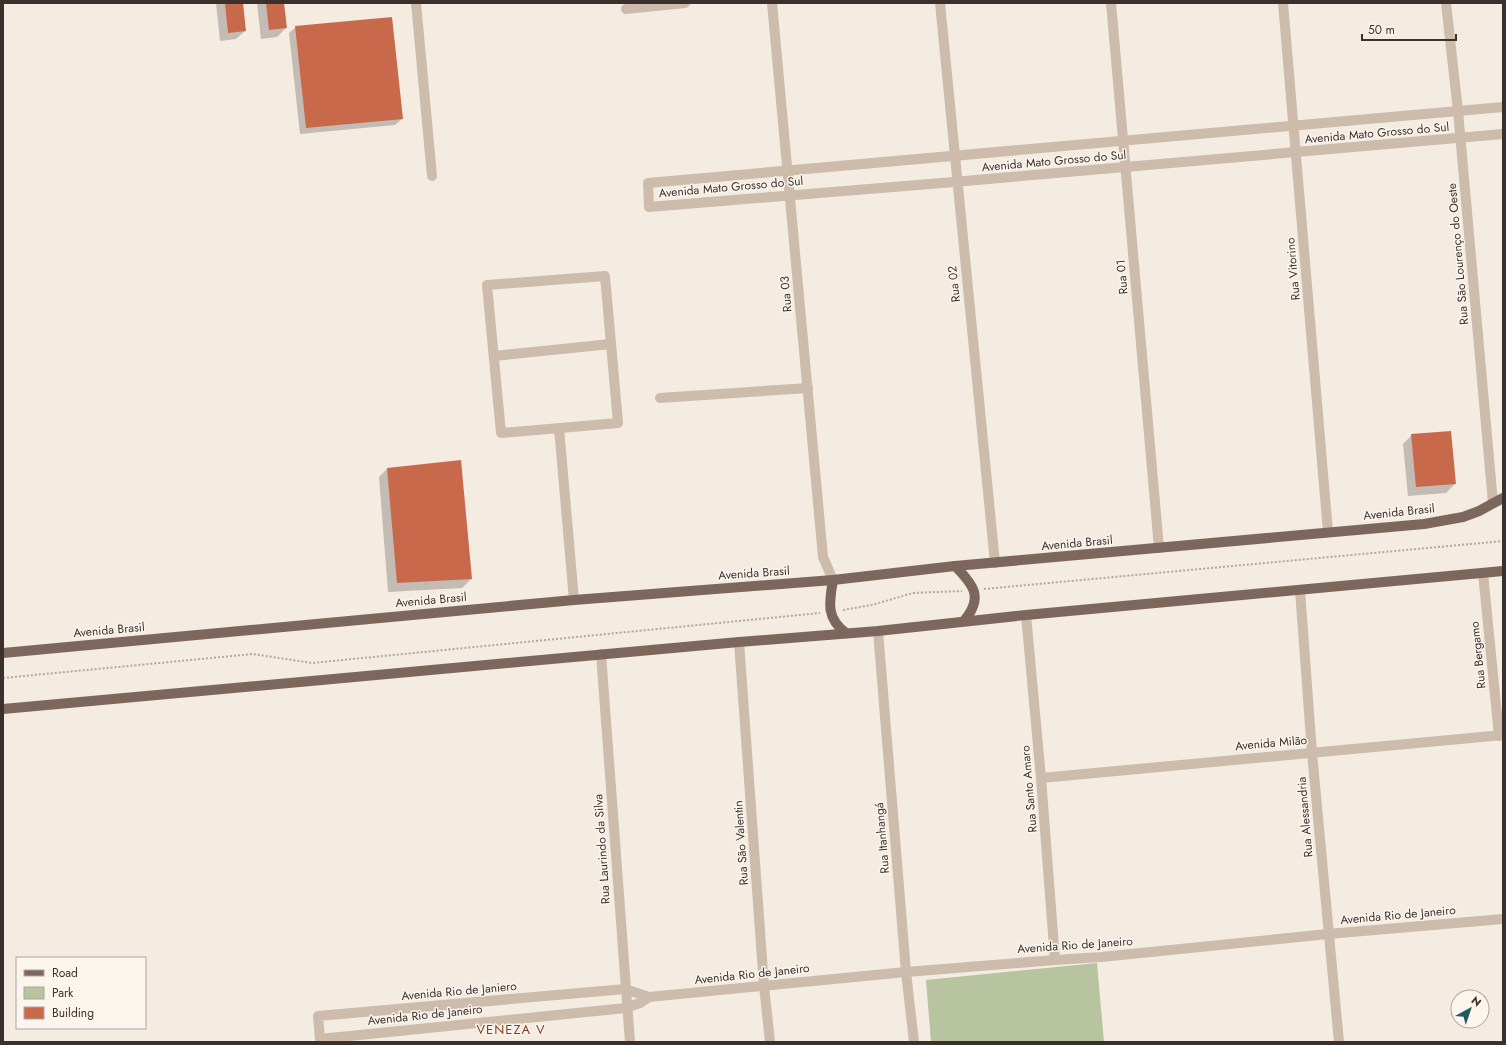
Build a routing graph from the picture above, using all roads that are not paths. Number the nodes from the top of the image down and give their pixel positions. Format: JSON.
{"nodes":[{"id":1,"x":416,"y":3,"type":"edge"},
{"id":2,"x":685,"y":3,"type":"edge"},
{"id":3,"x":772,"y":3,"type":"edge"},
{"id":4,"x":940,"y":3,"type":"edge"},
{"id":5,"x":1111,"y":3,"type":"edge"},
{"id":6,"x":1282,"y":3,"type":"edge"},
{"id":7,"x":1446,"y":3,"type":"edge"},
{"id":8,"x":626,"y":9,"type":"dead end"},
{"id":9,"x":1503,"y":107,"type":"edge"},
{"id":10,"x":1458,"y":111,"type":"junction"},
{"id":11,"x":1293,"y":125,"type":"junction"},
{"id":12,"x":1503,"y":134,"type":"edge"},
{"id":13,"x":1461,"y":138,"type":"junction"},
{"id":14,"x":1123,"y":140,"type":"junction"},
{"id":15,"x":1296,"y":153,"type":"junction"},
{"id":16,"x":955,"y":155,"type":"junction"},
{"id":17,"x":1126,"y":167,"type":"junction"},
{"id":18,"x":788,"y":170,"type":"junction"},
{"id":19,"x":432,"y":176,"type":"dead end"},
{"id":20,"x":958,"y":182,"type":"junction"},
{"id":21,"x":790,"y":195,"type":"junction"},
{"id":22,"x":611,"y":344,"type":"junction"},
{"id":23,"x":494,"y":356,"type":"junction"},
{"id":24,"x":808,"y":388,"type":"junction"},
{"id":25,"x":660,"y":398,"type":"dead end"},
{"id":26,"x":559,"y":428,"type":"junction"},
{"id":27,"x":1503,"y":498,"type":"edge"},
{"id":28,"x":1493,"y":503,"type":"junction"},
{"id":29,"x":1328,"y":532,"type":"junction"},
{"id":30,"x":1159,"y":548,"type":"junction"},
{"id":31,"x":995,"y":563,"type":"junction"},
{"id":32,"x":955,"y":566,"type":"junction"},
{"id":33,"x":1503,"y":571,"type":"edge"},
{"id":34,"x":1483,"y":573,"type":"junction"},
{"id":35,"x":833,"y":580,"type":"junction"},
{"id":36,"x":1300,"y":590,"type":"junction"},
{"id":37,"x":574,"y":600,"type":"junction"},
{"id":38,"x":1026,"y":615,"type":"junction"},
{"id":39,"x":964,"y":621,"type":"junction"},
{"id":40,"x":878,"y":631,"type":"junction"},
{"id":41,"x":846,"y":633,"type":"junction"},
{"id":42,"x":740,"y":642,"type":"junction"},
{"id":43,"x":3,"y":653,"type":"edge"},
{"id":44,"x":600,"y":654,"type":"junction"},
{"id":45,"x":3,"y":709,"type":"edge"},
{"id":46,"x":1501,"y":735,"type":"edge"},
{"id":47,"x":1312,"y":753,"type":"junction"},
{"id":48,"x":1042,"y":778,"type":"junction"},
{"id":49,"x":1503,"y":919,"type":"edge"},
{"id":50,"x":1328,"y":934,"type":"junction"},
{"id":51,"x":1055,"y":960,"type":"junction"},
{"id":52,"x":906,"y":972,"type":"junction"},
{"id":53,"x":764,"y":986,"type":"junction"},
{"id":54,"x":625,"y":989,"type":"junction"},
{"id":55,"x":649,"y":998,"type":"junction"},
{"id":56,"x":626,"y":1008,"type":"junction"},
{"id":57,"x":320,"y":1039,"type":"joint"},
{"id":58,"x":630,"y":1042,"type":"edge"},
{"id":59,"x":770,"y":1042,"type":"edge"},
{"id":60,"x":914,"y":1042,"type":"edge"},
{"id":61,"x":1339,"y":1042,"type":"edge"}],
"edges":[{"from":1,"to":19,"type":"street"},
{"from":2,"to":8,"type":"street"},
{"from":3,"to":18,"type":"street","name":"Rua 03"},
{"from":4,"to":16,"type":"street","name":"Rua 02"},
{"from":5,"to":14,"type":"street","name":"Rua 01"},
{"from":6,"to":11,"type":"street","name":"Rua Vitorino"},
{"from":7,"to":10,"type":"street","name":"Rua São Lourenço do Oeste"},
{"from":9,"to":10,"type":"street","name":"Avenida Mato Grosso do Sul"},
{"from":10,"to":11,"type":"street","name":"Avenida Mato Grosso do Sul"},
{"from":10,"to":13,"type":"street","name":"Rua São Lourenço do Oeste"},
{"from":11,"to":14,"type":"street","name":"Avenida Mato Grosso do Sul"},
{"from":11,"to":15,"type":"street","name":"Rua Vitorino"},
{"from":12,"to":13,"type":"street","name":"Avenida Mato Grosso do Sul"},
{"from":13,"to":15,"type":"street","name":"Avenida Mato Grosso do Sul"},
{"from":13,"to":28,"type":"street","name":"Rua São Lourenço do Oeste"},
{"from":14,"to":16,"type":"street","name":"Avenida Mato Grosso do Sul"},
{"from":14,"to":17,"type":"street","name":"Rua 01"},
{"from":15,"to":17,"type":"street","name":"Avenida Mato Grosso do Sul"},
{"from":15,"to":29,"type":"street","name":"Rua Vitorino"},
{"from":16,"to":18,"type":"street","name":"Avenida Mato Grosso do Sul"},
{"from":16,"to":20,"type":"street","name":"Rua 02"},
{"from":17,"to":20,"type":"street","name":"Avenida Mato Grosso do Sul"},
{"from":17,"to":30,"type":"street","name":"Rua 01"},
{"from":18,"to":21,"type":"street","name":"Rua 03"},
{"from":18,"to":21,"type":"street","name":"Avenida Mato Grosso do Sul"},
{"from":20,"to":21,"type":"street","name":"Avenida Mato Grosso do Sul"},
{"from":20,"to":31,"type":"street","name":"Rua 02"},
{"from":21,"to":24,"type":"street","name":"Rua 03"},
{"from":22,"to":23,"type":"street"},
{"from":22,"to":23,"type":"street"},
{"from":22,"to":26,"type":"street"},
{"from":23,"to":26,"type":"street"},
{"from":24,"to":25,"type":"street"},
{"from":24,"to":35,"type":"street","name":"Rua 03"},
{"from":26,"to":37,"type":"street"},
{"from":27,"to":28,"type":"main road","name":"Avenida Brasil"},
{"from":28,"to":29,"type":"main road","name":"Avenida Brasil"},
{"from":29,"to":30,"type":"main road","name":"Avenida Brasil"},
{"from":30,"to":31,"type":"main road","name":"Avenida Brasil"},
{"from":31,"to":32,"type":"main road","name":"Avenida Brasil"},
{"from":32,"to":35,"type":"main road","name":"Avenida Brasil"},
{"from":32,"to":39,"type":"main road"},
{"from":33,"to":34,"type":"main road"},
{"from":34,"to":36,"type":"main road"},
{"from":34,"to":46,"type":"street","name":"Rua Bergamo"},
{"from":35,"to":37,"type":"main road","name":"Avenida Brasil"},
{"from":35,"to":41,"type":"main road"},
{"from":36,"to":38,"type":"main road"},
{"from":36,"to":47,"type":"street","name":"Rua Alessandria"},
{"from":37,"to":43,"type":"main road","name":"Avenida Brasil"},
{"from":38,"to":39,"type":"main road"},
{"from":38,"to":48,"type":"street","name":"Rua Santo Amaro"},
{"from":39,"to":40,"type":"main road"},
{"from":40,"to":41,"type":"main road"},
{"from":40,"to":52,"type":"street","name":"Rua Itanhangá"},
{"from":41,"to":42,"type":"main road"},
{"from":42,"to":44,"type":"main road"},
{"from":42,"to":53,"type":"street","name":"Rua São Valentin"},
{"from":44,"to":45,"type":"main road"},
{"from":44,"to":54,"type":"street","name":"Rua Laurindo da Silva"},
{"from":46,"to":47,"type":"street","name":"Avenida Milão"},
{"from":47,"to":48,"type":"street","name":"Avenida Milão"},
{"from":47,"to":50,"type":"street","name":"Rua Alessandria"},
{"from":48,"to":51,"type":"street","name":"Rua Santo Amaro"},
{"from":49,"to":50,"type":"street","name":"Avenida Rio de Janeiro"},
{"from":50,"to":51,"type":"street","name":"Avenida Rio de Janeiro"},
{"from":50,"to":61,"type":"street","name":"Rua Alessandria"},
{"from":51,"to":52,"type":"street","name":"Avenida Rio de Janeiro"},
{"from":52,"to":53,"type":"street","name":"Avenida Rio de Janeiro"},
{"from":52,"to":60,"type":"street","name":"Rua Itanhangá"},
{"from":53,"to":55,"type":"street","name":"Avenida Rio de Janeiro"},
{"from":53,"to":59,"type":"street","name":"Rua São Valentin"},
{"from":54,"to":55,"type":"street","name":"Avenida Rio de Janeiro"},
{"from":54,"to":56,"type":"street","name":"Rua Laurindo da Silva"},
{"from":54,"to":57,"type":"street","name":"Avenida Rio de Janiero"},
{"from":55,"to":56,"type":"street","name":"Avenida Rio de Janeiro"},
{"from":56,"to":57,"type":"street","name":"Avenida Rio de Janeiro"},
{"from":56,"to":58,"type":"street","name":"Rua Laurindo da Silva"}]}
